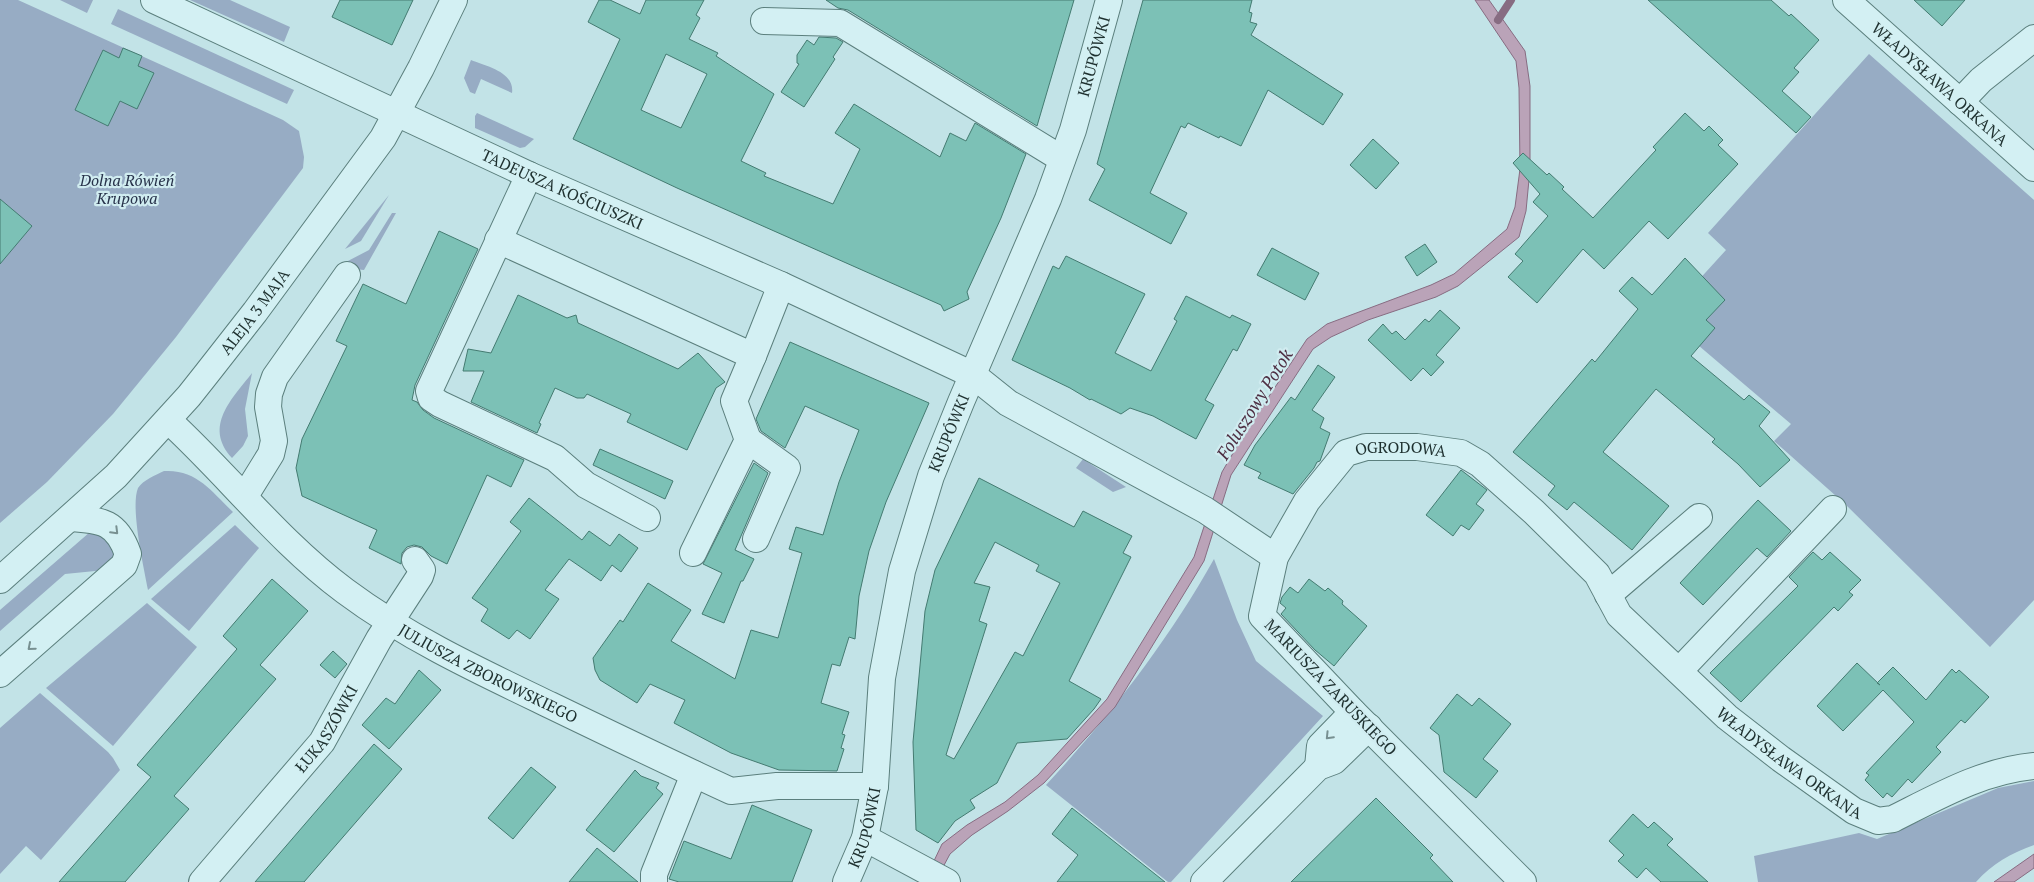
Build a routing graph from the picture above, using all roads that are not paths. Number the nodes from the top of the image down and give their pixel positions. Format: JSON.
{"nodes":[{"id":1,"x":154,"y":0,"type":"edge"},
{"id":2,"x":454,"y":0,"type":"edge"},
{"id":3,"x":1108,"y":0,"type":"edge"},
{"id":4,"x":1846,"y":0,"type":"edge"},
{"id":5,"x":764,"y":21,"type":"dead end"},
{"id":6,"x":2034,"y":38,"type":"edge"},
{"id":7,"x":1960,"y":102,"type":"junction"},
{"id":8,"x":397,"y":113,"type":"junction"},
{"id":9,"x":1062,"y":159,"type":"junction"},
{"id":10,"x":2034,"y":168,"type":"edge"},
{"id":11,"x":529,"y":175,"type":"junction"},
{"id":12,"x":498,"y":240,"type":"junction"},
{"id":13,"x":348,"y":275,"type":"dead end"},
{"id":14,"x":782,"y":285,"type":"junction"},
{"id":15,"x":753,"y":356,"type":"junction"},
{"id":16,"x":973,"y":375,"type":"junction"},
{"id":17,"x":168,"y":420,"type":"junction"},
{"id":18,"x":748,"y":440,"type":"junction"},
{"id":19,"x":245,"y":496,"type":"junction"},
{"id":20,"x":1833,"y":509,"type":"dead end"},
{"id":21,"x":1699,"y":516,"type":"dead end"},
{"id":22,"x":71,"y":518,"type":"junction"},
{"id":23,"x":647,"y":518,"type":"dead end"},
{"id":24,"x":756,"y":538,"type":"dead end"},
{"id":25,"x":693,"y":553,"type":"dead end"},
{"id":26,"x":1275,"y":557,"type":"junction"},
{"id":27,"x":415,"y":560,"type":"dead end"},
{"id":28,"x":0,"y":580,"type":"edge"},
{"id":29,"x":1602,"y":585,"type":"junction"},
{"id":30,"x":390,"y":622,"type":"junction"},
{"id":31,"x":1679,"y":671,"type":"junction"},
{"id":32,"x":0,"y":674,"type":"edge"},
{"id":33,"x":1361,"y":719,"type":"junction"},
{"id":34,"x":2034,"y":766,"type":"edge"},
{"id":35,"x":694,"y":774,"type":"junction"},
{"id":36,"x":875,"y":786,"type":"junction"},
{"id":37,"x":865,"y":838,"type":"junction"},
{"id":38,"x":945,"y":881,"type":"edge"},
{"id":39,"x":202,"y":882,"type":"edge"},
{"id":40,"x":654,"y":882,"type":"edge"},
{"id":41,"x":846,"y":882,"type":"edge"},
{"id":42,"x":1204,"y":882,"type":"edge"},
{"id":43,"x":1523,"y":882,"type":"edge"}],
"edges":[{"from":1,"to":8,"type":"street","name":"TADEUSZA KOŚCIUSZKI"},
{"from":2,"to":8,"type":"street","name":"ALEJA 3 MAJA"},
{"from":3,"to":9,"type":"street","name":"KRUPÓWKI"},
{"from":4,"to":7,"type":"street","name":"WŁADYSŁAWA ORKANA"},
{"from":5,"to":9,"type":"street"},
{"from":6,"to":7,"type":"street"},
{"from":7,"to":10,"type":"street","name":"WŁADYSŁAWA ORKANA"},
{"from":8,"to":11,"type":"street","name":"TADEUSZA KOŚCIUSZKI"},
{"from":8,"to":17,"type":"street","name":"ALEJA 3 MAJA"},
{"from":9,"to":16,"type":"street","name":"KRUPÓWKI"},
{"from":11,"to":12,"type":"street"},
{"from":11,"to":14,"type":"street","name":"TADEUSZA KOŚCIUSZKI"},
{"from":12,"to":15,"type":"street"},
{"from":12,"to":23,"type":"street"},
{"from":13,"to":19,"type":"street"},
{"from":14,"to":15,"type":"street"},
{"from":14,"to":16,"type":"street","name":"TADEUSZA KOŚCIUSZKI"},
{"from":15,"to":18,"type":"street"},
{"from":16,"to":26,"type":"street"},
{"from":16,"to":36,"type":"street","name":"KRUPÓWKI"},
{"from":17,"to":19,"type":"street","name":"JULIUSZA ZBOROWSKIEGO"},
{"from":17,"to":22,"type":"street","name":"ALEJA 3 MAJA"},
{"from":18,"to":24,"type":"street"},
{"from":18,"to":25,"type":"street"},
{"from":19,"to":30,"type":"street","name":"JULIUSZA ZBOROWSKIEGO"},
{"from":20,"to":31,"type":"street"},
{"from":21,"to":29,"type":"street"},
{"from":22,"to":28,"type":"street","name":"ALEJA 3 MAJA"},
{"from":22,"to":32,"type":"street","one_way":true},
{"from":26,"to":29,"type":"street","name":"OGRODOWA"},
{"from":26,"to":33,"type":"street","name":"MARIUSZA ZARUSKIEGO"},
{"from":27,"to":30,"type":"street","name":"ŁUKASZÓWKI"},
{"from":29,"to":31,"type":"street","name":"WŁADYSŁAWA ORKANA"},
{"from":30,"to":35,"type":"street","name":"JULIUSZA ZBOROWSKIEGO"},
{"from":30,"to":39,"type":"street","name":"ŁUKASZÓWKI"},
{"from":31,"to":34,"type":"street","name":"WŁADYSŁAWA ORKANA"},
{"from":33,"to":42,"type":"street"},
{"from":33,"to":43,"type":"street","name":"MARIUSZA ZARUSKIEGO"},
{"from":35,"to":36,"type":"street","name":"JULIUSZA ZBOROWSKIEGO"},
{"from":35,"to":40,"type":"street"},
{"from":36,"to":37,"type":"street","name":"KRUPÓWKI"},
{"from":37,"to":38,"type":"street"},
{"from":37,"to":41,"type":"street","name":"KRUPÓWKI"}]}
